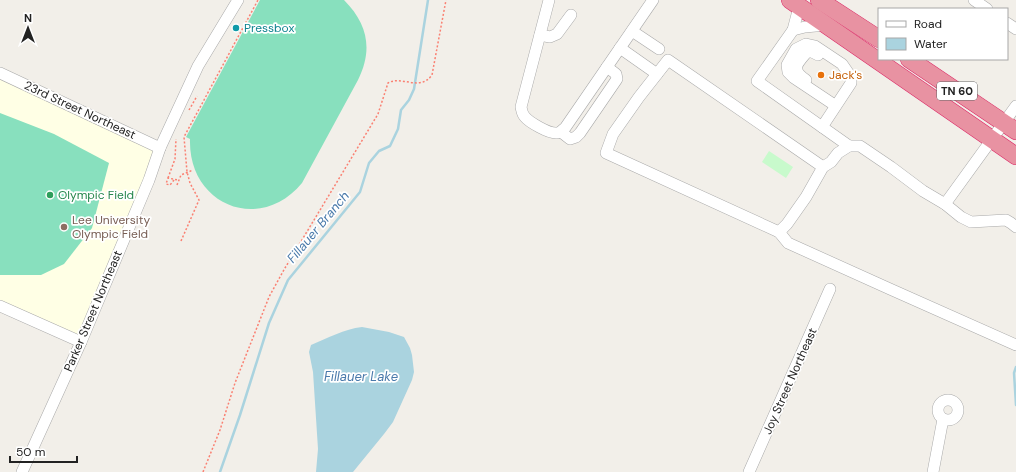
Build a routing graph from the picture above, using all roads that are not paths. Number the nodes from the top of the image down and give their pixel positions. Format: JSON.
{"nodes":[{"id":1,"x":238,"y":0,"type":"edge"},
{"id":2,"x":549,"y":0,"type":"edge"},
{"id":3,"x":653,"y":0,"type":"edge"},
{"id":4,"x":819,"y":0,"type":"edge"},
{"id":5,"x":974,"y":0,"type":"edge"},
{"id":6,"x":794,"y":3,"type":"edge"},
{"id":7,"x":986,"y":8,"type":"edge"},
{"id":8,"x":571,"y":15,"type":"dead end"},
{"id":9,"x":826,"y":25,"type":"junction"},
{"id":10,"x":793,"y":30,"type":"junction"},
{"id":11,"x":632,"y":31,"type":"junction"},
{"id":12,"x":540,"y":35,"type":"junction"},
{"id":13,"x":878,"y":38,"type":"edge"},
{"id":14,"x":620,"y":48,"type":"junction"},
{"id":15,"x":659,"y":49,"type":"dead end"},
{"id":16,"x":910,"y":60,"type":"edge"},
{"id":17,"x":607,"y":67,"type":"junction"},
{"id":18,"x":0,"y":73,"type":"edge"},
{"id":19,"x":657,"y":74,"type":"junction"},
{"id":20,"x":831,"y":103,"type":"junction"},
{"id":21,"x":1016,"y":106,"type":"edge"},
{"id":22,"x":822,"y":127,"type":"junction"},
{"id":23,"x":1010,"y":127,"type":"edge"},
{"id":24,"x":561,"y":132,"type":"junction"},
{"id":25,"x":991,"y":139,"type":"junction"},
{"id":26,"x":849,"y":146,"type":"junction"},
{"id":27,"x":160,"y":148,"type":"junction"},
{"id":28,"x":1016,"y":156,"type":"edge"},
{"id":29,"x":823,"y":167,"type":"junction"},
{"id":30,"x":945,"y":204,"type":"junction"},
{"id":31,"x":1016,"y":227,"type":"edge"},
{"id":32,"x":779,"y":232,"type":"junction"},
{"id":33,"x":830,"y":289,"type":"dead end"},
{"id":34,"x":0,"y":306,"type":"edge"},
{"id":35,"x":81,"y":342,"type":"junction"},
{"id":36,"x":1016,"y":345,"type":"edge"},
{"id":37,"x":943,"y":419,"type":"dead end"},
{"id":38,"x":22,"y":472,"type":"edge"},
{"id":39,"x":749,"y":472,"type":"edge"},
{"id":40,"x":933,"y":472,"type":"edge"}],
"edges":[{"from":1,"to":27,"type":"street","name":"Parker Street Northeast"},
{"from":2,"to":12,"type":"street"},
{"from":3,"to":11,"type":"street"},
{"from":4,"to":13,"type":"highway"},
{"from":5,"to":7,"type":"street"},
{"from":6,"to":9,"type":"highway","number":"TN 60"},
{"from":6,"to":10,"type":"street"},
{"from":8,"to":12,"type":"street"},
{"from":9,"to":10,"type":"street"},
{"from":9,"to":25,"type":"highway","number":"TN 60"},
{"from":10,"to":22,"type":"street"},
{"from":11,"to":14,"type":"street"},
{"from":11,"to":15,"type":"street"},
{"from":12,"to":24,"type":"street"},
{"from":14,"to":17,"type":"street"},
{"from":14,"to":19,"type":"street"},
{"from":16,"to":23,"type":"highway","number":"TN 60"},
{"from":17,"to":24,"type":"street"},
{"from":17,"to":24,"type":"street"},
{"from":18,"to":27,"type":"street","name":"23rd Street Northeast"},
{"from":19,"to":29,"type":"street"},
{"from":19,"to":32,"type":"street"},
{"from":20,"to":20,"type":"street"},
{"from":20,"to":22,"type":"street"},
{"from":21,"to":23,"type":"street"},
{"from":22,"to":26,"type":"street"},
{"from":23,"to":25,"type":"street"},
{"from":25,"to":28,"type":"highway","number":"TN 60"},
{"from":25,"to":30,"type":"street"},
{"from":26,"to":29,"type":"street"},
{"from":26,"to":30,"type":"street"},
{"from":27,"to":35,"type":"street","name":"Parker Street Northeast"},
{"from":29,"to":32,"type":"street"},
{"from":30,"to":31,"type":"street"},
{"from":32,"to":36,"type":"street"},
{"from":33,"to":39,"type":"street","name":"Joy Street Northeast"},
{"from":34,"to":35,"type":"street"},
{"from":35,"to":38,"type":"street","name":"Parker Street Northeast"},
{"from":37,"to":40,"type":"street"}]}
